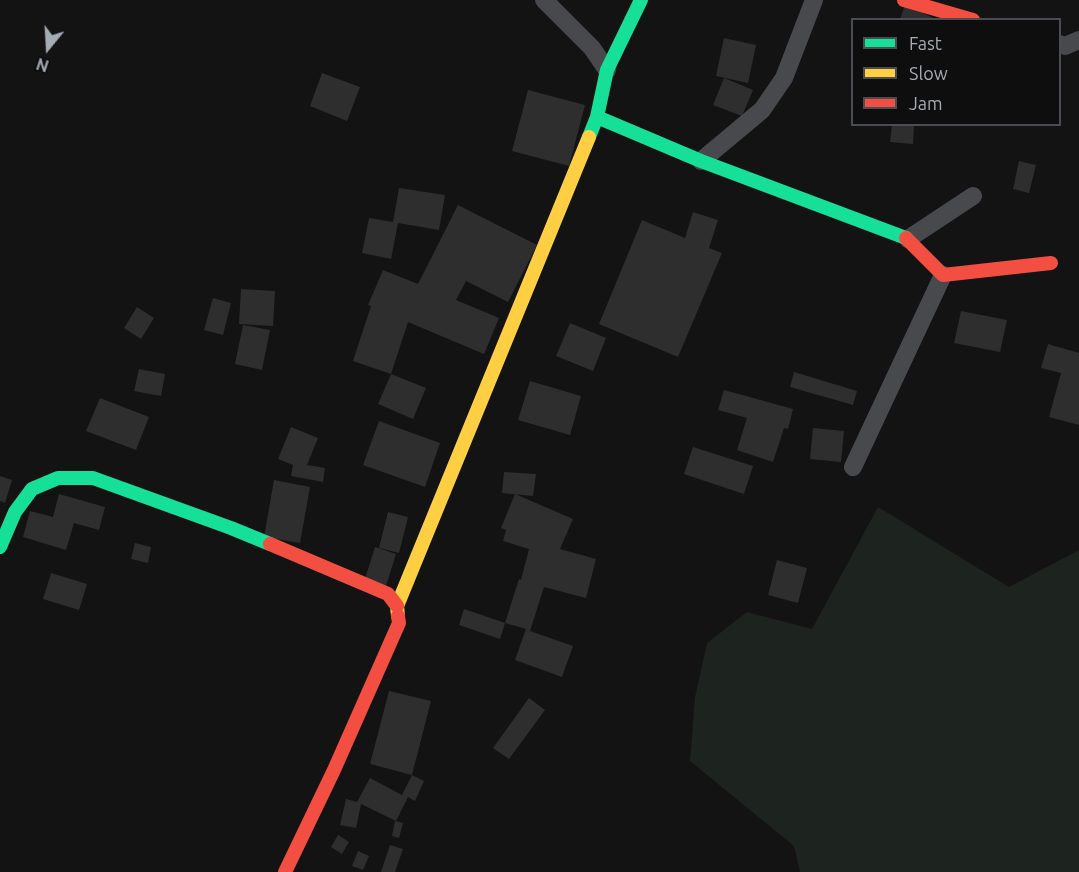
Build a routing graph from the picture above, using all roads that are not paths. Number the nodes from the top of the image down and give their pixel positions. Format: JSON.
{"nodes":[{"id":1,"x":544,"y":0,"type":"edge"},
{"id":2,"x":641,"y":0,"type":"edge"},
{"id":3,"x":814,"y":0,"type":"edge"},
{"id":4,"x":904,"y":0,"type":"edge"},
{"id":5,"x":966,"y":18,"type":"edge"},
{"id":6,"x":1079,"y":40,"type":"edge"},
{"id":7,"x":1061,"y":45,"type":"edge"},
{"id":8,"x":607,"y":70,"type":"junction"},
{"id":9,"x":597,"y":117,"type":"junction"},
{"id":10,"x":701,"y":161,"type":"junction"},
{"id":11,"x":973,"y":196,"type":"dead end"},
{"id":12,"x":908,"y":239,"type":"junction"},
{"id":13,"x":1051,"y":263,"type":"dead end"},
{"id":14,"x":943,"y":275,"type":"junction"},
{"id":15,"x":853,"y":467,"type":"dead end"},
{"id":16,"x":0,"y":548,"type":"edge"},
{"id":17,"x":397,"y":606,"type":"junction"},
{"id":18,"x":285,"y":872,"type":"edge"}],
"edges":[{"from":1,"to":8,"type":"street"},
{"from":2,"to":8,"type":"street"},
{"from":3,"to":10,"type":"street"},
{"from":4,"to":5,"type":"street"},
{"from":6,"to":7,"type":"street"},
{"from":8,"to":9,"type":"street"},
{"from":9,"to":10,"type":"street"},
{"from":9,"to":17,"type":"street"},
{"from":10,"to":12,"type":"street"},
{"from":11,"to":12,"type":"street"},
{"from":12,"to":14,"type":"street"},
{"from":13,"to":14,"type":"street"},
{"from":14,"to":15,"type":"street"},
{"from":16,"to":17,"type":"street"},
{"from":17,"to":18,"type":"street"}]}
